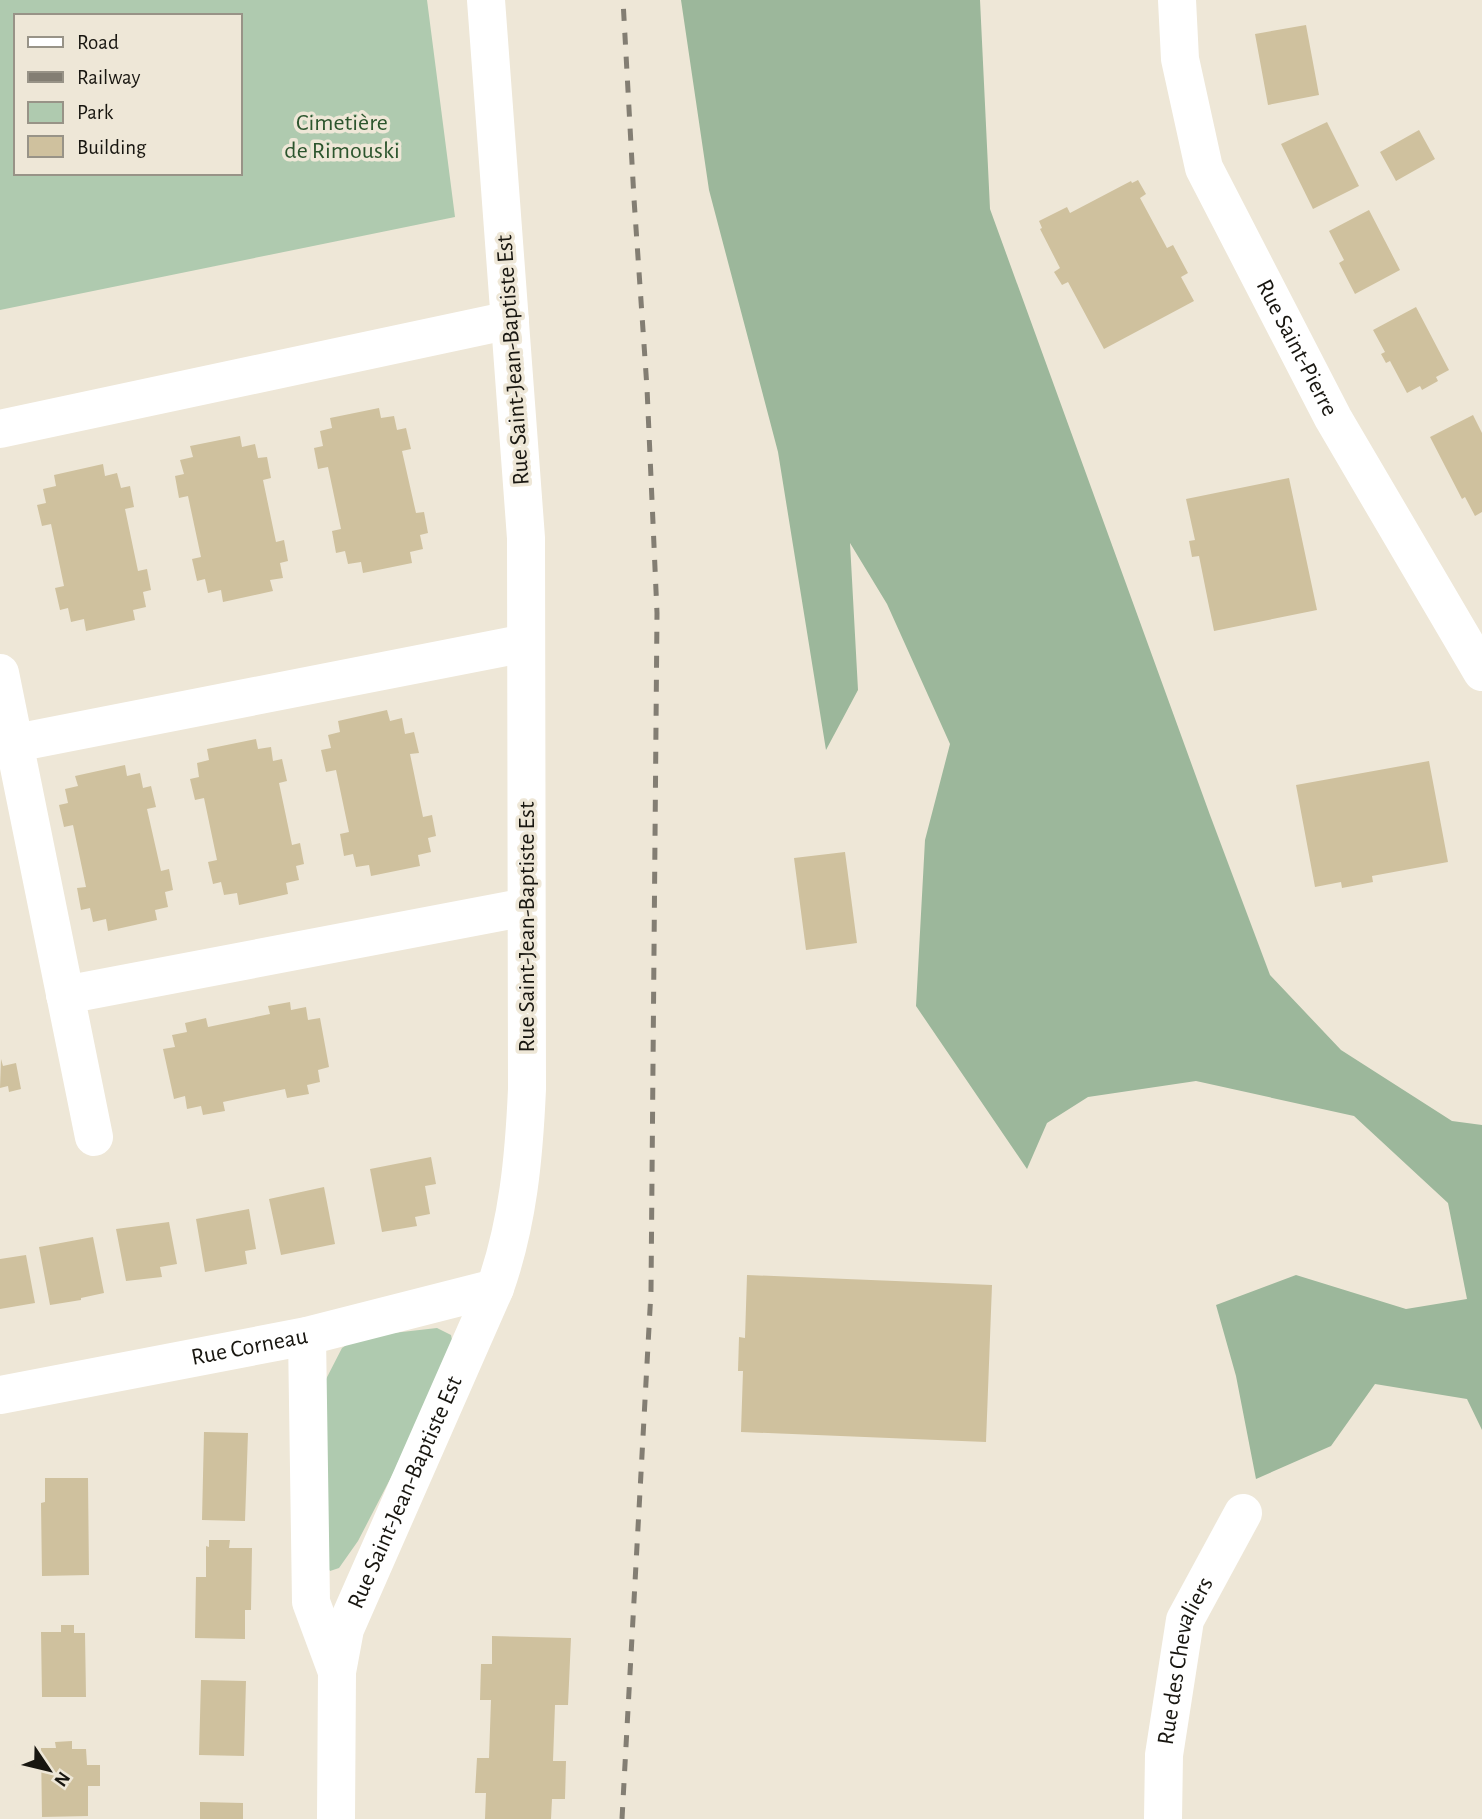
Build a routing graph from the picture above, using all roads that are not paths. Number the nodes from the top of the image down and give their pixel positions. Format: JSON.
{"nodes":[{"id":1,"x":486,"y":0,"type":"edge"},
{"id":2,"x":1177,"y":0,"type":"edge"},
{"id":3,"x":510,"y":320,"type":"junction"},
{"id":4,"x":0,"y":429,"type":"edge"},
{"id":5,"x":526,"y":643,"type":"junction"},
{"id":6,"x":1482,"y":672,"type":"edge"},
{"id":7,"x":0,"y":673,"type":"edge"},
{"id":8,"x":8,"y":745,"type":"edge"},
{"id":9,"x":526,"y":907,"type":"junction"},
{"id":10,"x":65,"y":995,"type":"junction"},
{"id":11,"x":94,"y":1137,"type":"dead end"},
{"id":12,"x":495,"y":1288,"type":"junction"},
{"id":13,"x":307,"y":1336,"type":"junction"},
{"id":14,"x":0,"y":1395,"type":"edge"},
{"id":15,"x":1243,"y":1513,"type":"dead end"},
{"id":16,"x":337,"y":1672,"type":"junction"},
{"id":17,"x":336,"y":1819,"type":"edge"},
{"id":18,"x":1163,"y":1819,"type":"edge"}],
"edges":[{"from":1,"to":3,"type":"street","name":"Rue Saint-Jean-Baptiste Est"},
{"from":2,"to":6,"type":"street","name":"Rue Saint-Pierre"},
{"from":3,"to":4,"type":"street"},
{"from":3,"to":5,"type":"street","name":"Rue Saint-Jean-Baptiste Est"},
{"from":5,"to":8,"type":"street"},
{"from":5,"to":9,"type":"street","name":"Rue Saint-Jean-Baptiste Est"},
{"from":7,"to":8,"type":"street"},
{"from":8,"to":10,"type":"street"},
{"from":9,"to":10,"type":"street"},
{"from":9,"to":12,"type":"street","name":"Rue Saint-Jean-Baptiste Est"},
{"from":10,"to":11,"type":"street"},
{"from":12,"to":13,"type":"street","name":"Rue Corneau"},
{"from":12,"to":16,"type":"street","name":"Rue Saint-Jean-Baptiste Est"},
{"from":13,"to":14,"type":"street","name":"Rue Corneau"},
{"from":13,"to":16,"type":"street"},
{"from":15,"to":18,"type":"street","name":"Rue des Chevaliers"},
{"from":16,"to":17,"type":"street","name":"Rue Saint-Jean-Baptiste Est"}]}
